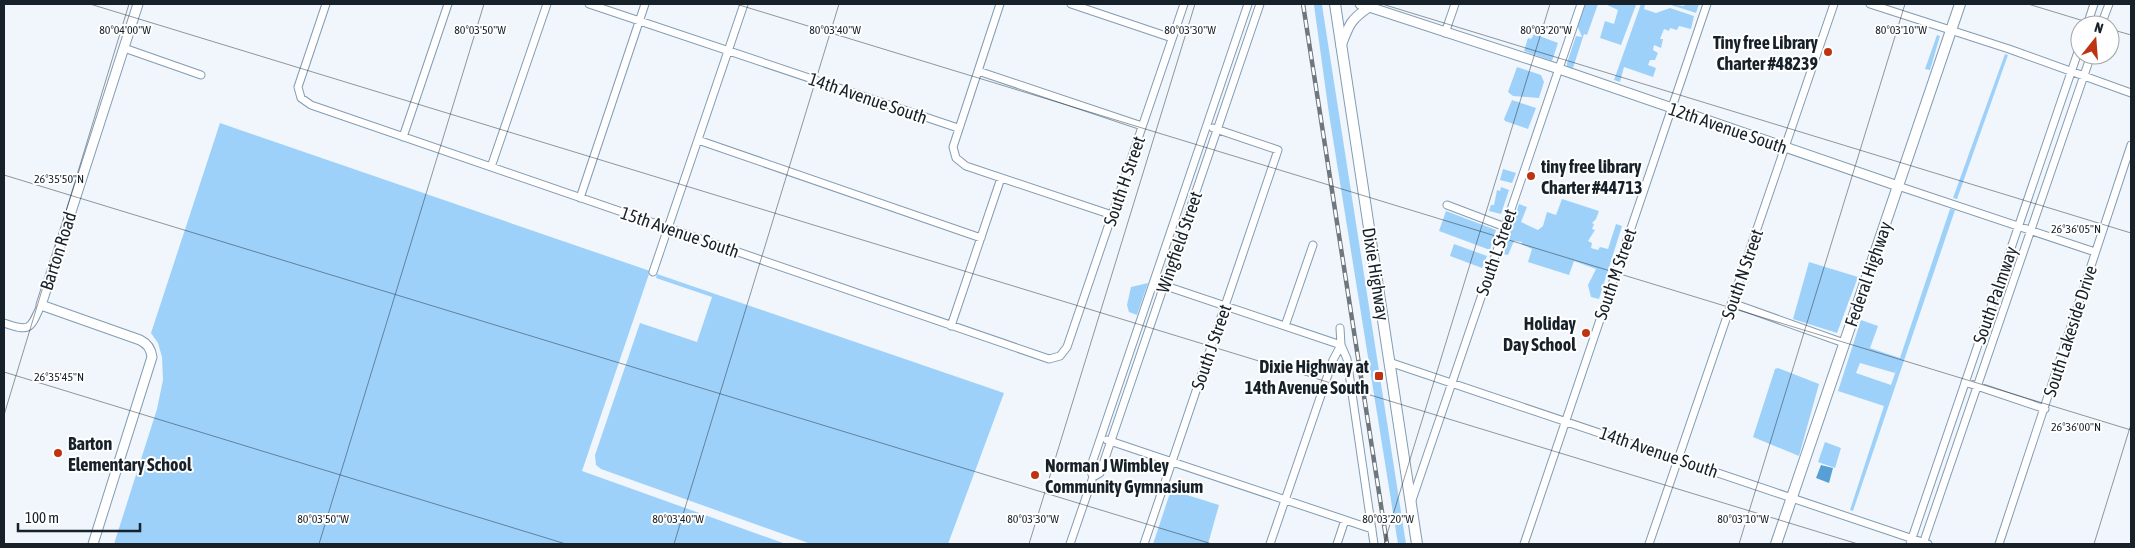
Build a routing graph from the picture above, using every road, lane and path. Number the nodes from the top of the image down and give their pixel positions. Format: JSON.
{"nodes":[{"id":1,"x":138,"y":4,"type":"edge"},
{"id":2,"x":326,"y":4,"type":"edge"},
{"id":3,"x":448,"y":4,"type":"edge"},
{"id":4,"x":546,"y":4,"type":"edge"},
{"id":5,"x":589,"y":4,"type":"edge"},
{"id":6,"x":645,"y":4,"type":"edge"},
{"id":7,"x":744,"y":4,"type":"edge"},
{"id":8,"x":1000,"y":4,"type":"edge"},
{"id":9,"x":1071,"y":4,"type":"edge"},
{"id":10,"x":1184,"y":4,"type":"edge"},
{"id":11,"x":1248,"y":4,"type":"edge"},
{"id":12,"x":1260,"y":4,"type":"edge"},
{"id":13,"x":1335,"y":4,"type":"edge"},
{"id":14,"x":1455,"y":4,"type":"edge"},
{"id":15,"x":1581,"y":4,"type":"edge"},
{"id":16,"x":1707,"y":4,"type":"edge"},
{"id":17,"x":1834,"y":4,"type":"edge"},
{"id":18,"x":1870,"y":4,"type":"edge"},
{"id":19,"x":1960,"y":4,"type":"edge"},
{"id":20,"x":1365,"y":5,"type":"edge"},
{"id":21,"x":640,"y":21,"type":"junction"},
{"id":22,"x":1950,"y":31,"type":"junction"},
{"id":23,"x":1445,"y":33,"type":"junction"},
{"id":24,"x":1172,"y":38,"type":"junction"},
{"id":25,"x":1341,"y":46,"type":"junction"},
{"id":26,"x":124,"y":48,"type":"junction"},
{"id":27,"x":728,"y":50,"type":"junction"},
{"id":28,"x":2073,"y":65,"type":"edge"},
{"id":29,"x":2088,"y":65,"type":"edge"},
{"id":30,"x":1559,"y":70,"type":"junction"},
{"id":31,"x":978,"y":71,"type":"junction"},
{"id":32,"x":2071,"y":72,"type":"junction"},
{"id":33,"x":201,"y":75,"type":"dead end"},
{"id":34,"x":2084,"y":76,"type":"junction"},
{"id":35,"x":2131,"y":93,"type":"edge"},
{"id":36,"x":1672,"y":108,"type":"junction"},
{"id":37,"x":1142,"y":126,"type":"junction"},
{"id":38,"x":1206,"y":126,"type":"junction"},
{"id":39,"x":958,"y":128,"type":"junction"},
{"id":40,"x":1217,"y":130,"type":"junction"},
{"id":41,"x":403,"y":137,"type":"junction"},
{"id":42,"x":698,"y":140,"type":"junction"},
{"id":43,"x":2131,"y":145,"type":"edge"},
{"id":44,"x":1785,"y":147,"type":"junction"},
{"id":45,"x":1193,"y":166,"type":"junction"},
{"id":46,"x":491,"y":168,"type":"junction"},
{"id":47,"x":1204,"y":170,"type":"junction"},
{"id":48,"x":1001,"y":178,"type":"junction"},
{"id":49,"x":1898,"y":186,"type":"junction"},
{"id":50,"x":580,"y":198,"type":"junction"},
{"id":51,"x":1447,"y":205,"type":"dead end"},
{"id":52,"x":1112,"y":215,"type":"junction"},
{"id":53,"x":2018,"y":226,"type":"junction"},
{"id":54,"x":1505,"y":227,"type":"junction"},
{"id":55,"x":668,"y":228,"type":"junction"},
{"id":56,"x":2031,"y":231,"type":"junction"},
{"id":57,"x":981,"y":238,"type":"junction"},
{"id":58,"x":1313,"y":245,"type":"dead end"},
{"id":59,"x":2095,"y":252,"type":"junction"},
{"id":60,"x":653,"y":272,"type":"dead end"},
{"id":61,"x":1154,"y":282,"type":"junction"},
{"id":62,"x":1164,"y":286,"type":"junction"},
{"id":63,"x":1732,"y":303,"type":"junction"},
{"id":64,"x":41,"y":305,"type":"junction"},
{"id":65,"x":1225,"y":306,"type":"junction"},
{"id":66,"x":4,"y":323,"type":"edge"},
{"id":67,"x":951,"y":326,"type":"junction"},
{"id":68,"x":1285,"y":326,"type":"junction"},
{"id":69,"x":1340,"y":328,"type":"dead end"},
{"id":70,"x":1844,"y":342,"type":"junction"},
{"id":71,"x":1341,"y":345,"type":"junction"},
{"id":72,"x":1060,"y":356,"type":"joint"},
{"id":73,"x":1389,"y":362,"type":"junction"},
{"id":74,"x":1452,"y":382,"type":"junction"},
{"id":75,"x":1965,"y":382,"type":"junction"},
{"id":76,"x":1976,"y":386,"type":"junction"},
{"id":77,"x":2045,"y":409,"type":"junction"},
{"id":78,"x":1565,"y":420,"type":"junction"},
{"id":79,"x":1101,"y":438,"type":"junction"},
{"id":80,"x":1110,"y":441,"type":"junction"},
{"id":81,"x":1679,"y":459,"type":"junction"},
{"id":82,"x":1172,"y":462,"type":"junction"},
{"id":83,"x":1093,"y":477,"type":"junction"},
{"id":84,"x":1791,"y":498,"type":"junction"},
{"id":85,"x":1286,"y":500,"type":"junction"},
{"id":86,"x":1412,"y":501,"type":"junction"},
{"id":87,"x":1345,"y":520,"type":"junction"},
{"id":88,"x":1372,"y":529,"type":"junction"},
{"id":89,"x":1911,"y":542,"type":"edge"},
{"id":90,"x":93,"y":544,"type":"edge"},
{"id":91,"x":1070,"y":544,"type":"edge"},
{"id":92,"x":1144,"y":544,"type":"edge"},
{"id":93,"x":1270,"y":544,"type":"edge"},
{"id":94,"x":1337,"y":544,"type":"edge"},
{"id":95,"x":1374,"y":544,"type":"edge"},
{"id":96,"x":1417,"y":544,"type":"edge"},
{"id":97,"x":1524,"y":544,"type":"edge"},
{"id":98,"x":1649,"y":544,"type":"edge"},
{"id":99,"x":1776,"y":544,"type":"edge"},
{"id":100,"x":1925,"y":544,"type":"edge"},
{"id":101,"x":1999,"y":544,"type":"edge"}],
"edges":[{"from":1,"to":26,"type":"street","name":"Barton Road"},
{"from":2,"to":41,"type":"street","name":"15th Avenue South"},
{"from":3,"to":41,"type":"street"},
{"from":4,"to":46,"type":"street"},
{"from":5,"to":21,"type":"street","name":"14th Avenue South"},
{"from":6,"to":21,"type":"street"},
{"from":7,"to":27,"type":"street"},
{"from":8,"to":31,"type":"street"},
{"from":9,"to":24,"type":"street"},
{"from":10,"to":24,"type":"street","name":"South H Street"},
{"from":11,"to":38,"type":"street","name":"Wingfield Street"},
{"from":12,"to":40,"type":"street","name":"Wingfield Street"},
{"from":13,"to":25,"type":"main road","name":"Dixie Highway"},
{"from":14,"to":23,"type":"street"},
{"from":15,"to":30,"type":"street","name":"South L Street"},
{"from":16,"to":36,"type":"street","name":"South M Street"},
{"from":17,"to":44,"type":"street","name":"South N Street"},
{"from":18,"to":22,"type":"street"},
{"from":19,"to":22,"type":"main road","name":"Federal Highway"},
{"from":20,"to":23,"type":"street","name":"12th Avenue South"},
{"from":20,"to":25,"type":"street"},
{"from":21,"to":27,"type":"street","name":"14th Avenue South"},
{"from":21,"to":50,"type":"street"},
{"from":22,"to":32,"type":"street"},
{"from":22,"to":49,"type":"main road","name":"Federal Highway"},
{"from":23,"to":30,"type":"street","name":"12th Avenue South"},
{"from":24,"to":37,"type":"street","name":"South H Street"},
{"from":25,"to":73,"type":"main road","name":"Dixie Highway"},
{"from":26,"to":33,"type":"street"},
{"from":26,"to":64,"type":"street","name":"Barton Road"},
{"from":27,"to":39,"type":"street","name":"14th Avenue South"},
{"from":27,"to":42,"type":"street"},
{"from":28,"to":32,"type":"street","name":"South Palmway"},
{"from":29,"to":34,"type":"street","name":"South Palmway"},
{"from":30,"to":36,"type":"street","name":"12th Avenue South"},
{"from":30,"to":54,"type":"street","name":"South L Street"},
{"from":31,"to":37,"type":"street"},
{"from":31,"to":39,"type":"street"},
{"from":32,"to":34,"type":"street"},
{"from":32,"to":53,"type":"street","name":"South Palmway"},
{"from":34,"to":35,"type":"street"},
{"from":34,"to":56,"type":"street","name":"South Palmway"},
{"from":36,"to":44,"type":"street","name":"12th Avenue South"},
{"from":36,"to":78,"type":"street","name":"South M Street"},
{"from":37,"to":52,"type":"street","name":"South H Street"},
{"from":38,"to":40,"type":"street"},
{"from":38,"to":45,"type":"street","name":"Wingfield Street"},
{"from":39,"to":48,"type":"street"},
{"from":40,"to":47,"type":"street","name":"Wingfield Street"},
{"from":40,"to":65,"type":"street","name":"South J Street"},
{"from":41,"to":46,"type":"street","name":"15th Avenue South"},
{"from":42,"to":55,"type":"street"},
{"from":42,"to":57,"type":"street"},
{"from":43,"to":59,"type":"street","name":"South Lakeside Drive"},
{"from":44,"to":49,"type":"street","name":"12th Avenue South"},
{"from":44,"to":63,"type":"street","name":"South N Street"},
{"from":45,"to":47,"type":"street"},
{"from":45,"to":61,"type":"street","name":"Wingfield Street"},
{"from":46,"to":50,"type":"street","name":"15th Avenue South"},
{"from":47,"to":62,"type":"street","name":"Wingfield Street"},
{"from":48,"to":52,"type":"street"},
{"from":48,"to":57,"type":"street"},
{"from":49,"to":53,"type":"street","name":"12th Avenue South"},
{"from":49,"to":70,"type":"main road","name":"Federal Highway"},
{"from":50,"to":55,"type":"street","name":"15th Avenue South"},
{"from":51,"to":54,"type":"street"},
{"from":52,"to":72,"type":"street","name":"South H Street"},
{"from":53,"to":56,"type":"street","name":"12th Avenue South"},
{"from":53,"to":75,"type":"street","name":"South Palmway"},
{"from":54,"to":74,"type":"street","name":"South L Street"},
{"from":55,"to":60,"type":"street"},
{"from":55,"to":67,"type":"street","name":"15th Avenue South"},
{"from":56,"to":59,"type":"street","name":"12th Avenue South"},
{"from":56,"to":76,"type":"street","name":"South Palmway"},
{"from":57,"to":67,"type":"street"},
{"from":58,"to":68,"type":"street"},
{"from":59,"to":77,"type":"street","name":"South Lakeside Drive"},
{"from":61,"to":62,"type":"street"},
{"from":61,"to":79,"type":"street","name":"Wingfield Street"},
{"from":62,"to":65,"type":"street"},
{"from":62,"to":80,"type":"street","name":"Wingfield Street"},
{"from":63,"to":70,"type":"street"},
{"from":63,"to":81,"type":"street","name":"South N Street"},
{"from":64,"to":66,"type":"street","name":"Barton Road"},
{"from":64,"to":90,"type":"street"},
{"from":65,"to":68,"type":"street"},
{"from":65,"to":82,"type":"street","name":"South J Street"},
{"from":67,"to":72,"type":"street","name":"15th Avenue South"},
{"from":68,"to":71,"type":"street"},
{"from":69,"to":71,"type":"street"},
{"from":70,"to":84,"type":"main road","name":"Federal Highway"},
{"from":71,"to":85,"type":"street"},
{"from":71,"to":88,"type":"street"},
{"from":73,"to":74,"type":"street","name":"14th Avenue South"},
{"from":73,"to":86,"type":"main road","name":"Dixie Highway"},
{"from":74,"to":78,"type":"street","name":"14th Avenue South"},
{"from":74,"to":86,"type":"street","name":"South L Street"},
{"from":75,"to":76,"type":"street"},
{"from":75,"to":89,"type":"street","name":"South Palmway"},
{"from":76,"to":77,"type":"street"},
{"from":76,"to":100,"type":"street","name":"South Palmway"},
{"from":77,"to":101,"type":"street","name":"South Lakeside Drive"},
{"from":78,"to":81,"type":"street","name":"14th Avenue South"},
{"from":78,"to":97,"type":"street","name":"South M Street"},
{"from":79,"to":80,"type":"street"},
{"from":79,"to":83,"type":"street","name":"Wingfield Street"},
{"from":80,"to":82,"type":"street"},
{"from":80,"to":83,"type":"street","name":"Wingfield Street"},
{"from":81,"to":84,"type":"street","name":"14th Avenue South"},
{"from":81,"to":98,"type":"street","name":"South N Street"},
{"from":82,"to":85,"type":"street"},
{"from":82,"to":92,"type":"street","name":"South J Street"},
{"from":83,"to":91,"type":"street","name":"Wingfield Street"},
{"from":84,"to":89,"type":"street","name":"14th Avenue South"},
{"from":84,"to":99,"type":"main road","name":"Federal Highway"},
{"from":85,"to":87,"type":"street"},
{"from":85,"to":93,"type":"street"},
{"from":86,"to":96,"type":"main road","name":"Dixie Highway"},
{"from":87,"to":88,"type":"street"},
{"from":87,"to":94,"type":"street"},
{"from":88,"to":95,"type":"street"},
{"from":89,"to":100,"type":"street","name":"14th Avenue South"}]}
